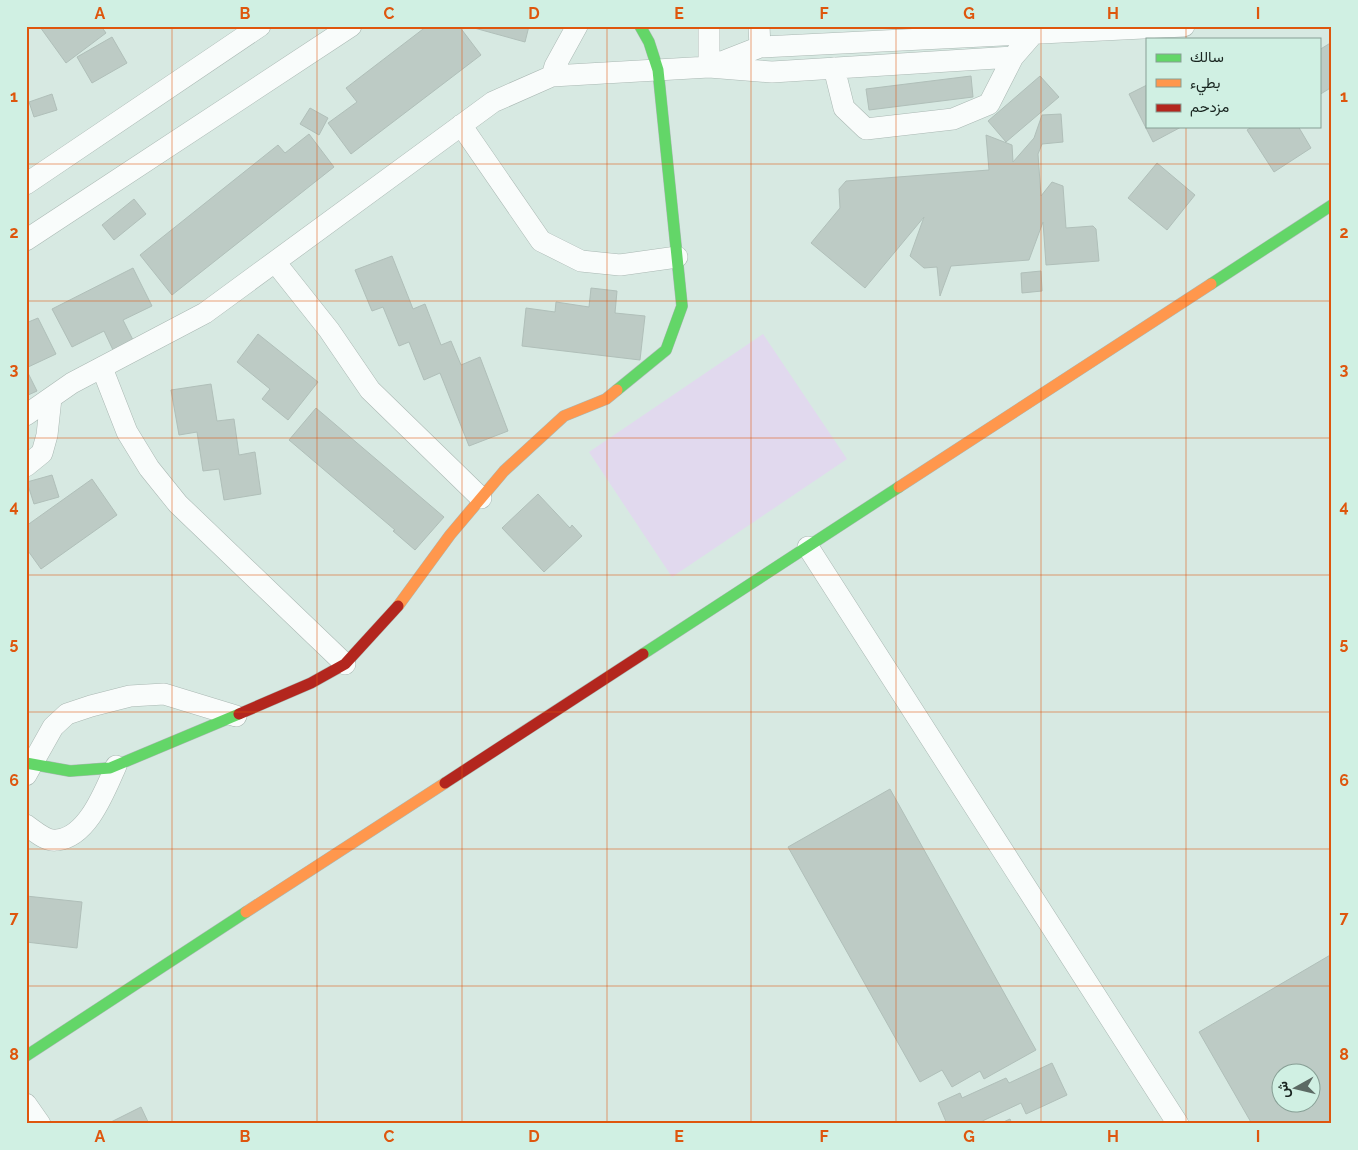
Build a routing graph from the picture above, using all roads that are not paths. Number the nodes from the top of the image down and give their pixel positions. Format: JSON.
{"nodes":[{"id":1,"x":260,"y":26,"type":"edge"},
{"id":2,"x":351,"y":26,"type":"edge"},
{"id":3,"x":577,"y":26,"type":"edge"},
{"id":4,"x":640,"y":26,"type":"edge"},
{"id":5,"x":709,"y":26,"type":"edge"},
{"id":6,"x":1184,"y":26,"type":"edge"},
{"id":7,"x":1033,"y":30,"type":"edge"},
{"id":8,"x":238,"y":32,"type":"edge"},
{"id":9,"x":759,"y":37,"type":"edge"},
{"id":10,"x":1013,"y":57,"type":"junction"},
{"id":11,"x":709,"y":67,"type":"junction"},
{"id":12,"x":834,"y":68,"type":"junction"},
{"id":13,"x":658,"y":70,"type":"junction"},
{"id":14,"x":552,"y":76,"type":"junction"},
{"id":15,"x":461,"y":125,"type":"junction"},
{"id":16,"x":26,"y":184,"type":"edge"},
{"id":17,"x":1332,"y":205,"type":"edge"},
{"id":18,"x":26,"y":240,"type":"edge"},
{"id":19,"x":676,"y":257,"type":"junction"},
{"id":20,"x":275,"y":262,"type":"junction"},
{"id":21,"x":102,"y":368,"type":"junction"},
{"id":22,"x":51,"y":398,"type":"junction"},
{"id":23,"x":26,"y":415,"type":"edge"},
{"id":24,"x":26,"y":466,"type":"edge"},
{"id":25,"x":481,"y":498,"type":"junction"},
{"id":26,"x":808,"y":546,"type":"junction"},
{"id":27,"x":345,"y":664,"type":"junction"},
{"id":28,"x":236,"y":716,"type":"junction"},
{"id":29,"x":116,"y":766,"type":"junction"},
{"id":30,"x":29,"y":768,"type":"edge"},
{"id":31,"x":26,"y":825,"type":"edge"},
{"id":32,"x":26,"y":1056,"type":"edge"},
{"id":33,"x":26,"y":1104,"type":"edge"},
{"id":34,"x":40,"y":1124,"type":"edge"},
{"id":35,"x":1178,"y":1124,"type":"edge"}],
"edges":[{"from":1,"to":8,"type":"street"},
{"from":2,"to":18,"type":"street"},
{"from":3,"to":14,"type":"street"},
{"from":4,"to":13,"type":"street"},
{"from":5,"to":11,"type":"street"},
{"from":6,"to":7,"type":"street"},
{"from":7,"to":9,"type":"street"},
{"from":7,"to":10,"type":"street"},
{"from":8,"to":16,"type":"street"},
{"from":9,"to":11,"type":"street"},
{"from":10,"to":12,"type":"street"},
{"from":10,"to":12,"type":"street"},
{"from":11,"to":12,"type":"street"},
{"from":11,"to":13,"type":"street"},
{"from":13,"to":14,"type":"street"},
{"from":13,"to":19,"type":"street"},
{"from":14,"to":15,"type":"street"},
{"from":15,"to":19,"type":"street"},
{"from":15,"to":20,"type":"street"},
{"from":17,"to":26,"type":"street"},
{"from":19,"to":25,"type":"street"},
{"from":20,"to":21,"type":"street"},
{"from":20,"to":25,"type":"street"},
{"from":21,"to":22,"type":"street"},
{"from":21,"to":27,"type":"street"},
{"from":22,"to":23,"type":"street"},
{"from":22,"to":24,"type":"street"},
{"from":25,"to":27,"type":"street"},
{"from":26,"to":32,"type":"street"},
{"from":26,"to":35,"type":"street"},
{"from":27,"to":28,"type":"street"},
{"from":28,"to":29,"type":"street"},
{"from":28,"to":30,"type":"street"},
{"from":29,"to":30,"type":"street"},
{"from":29,"to":31,"type":"street"},
{"from":33,"to":34,"type":"street"}]}
